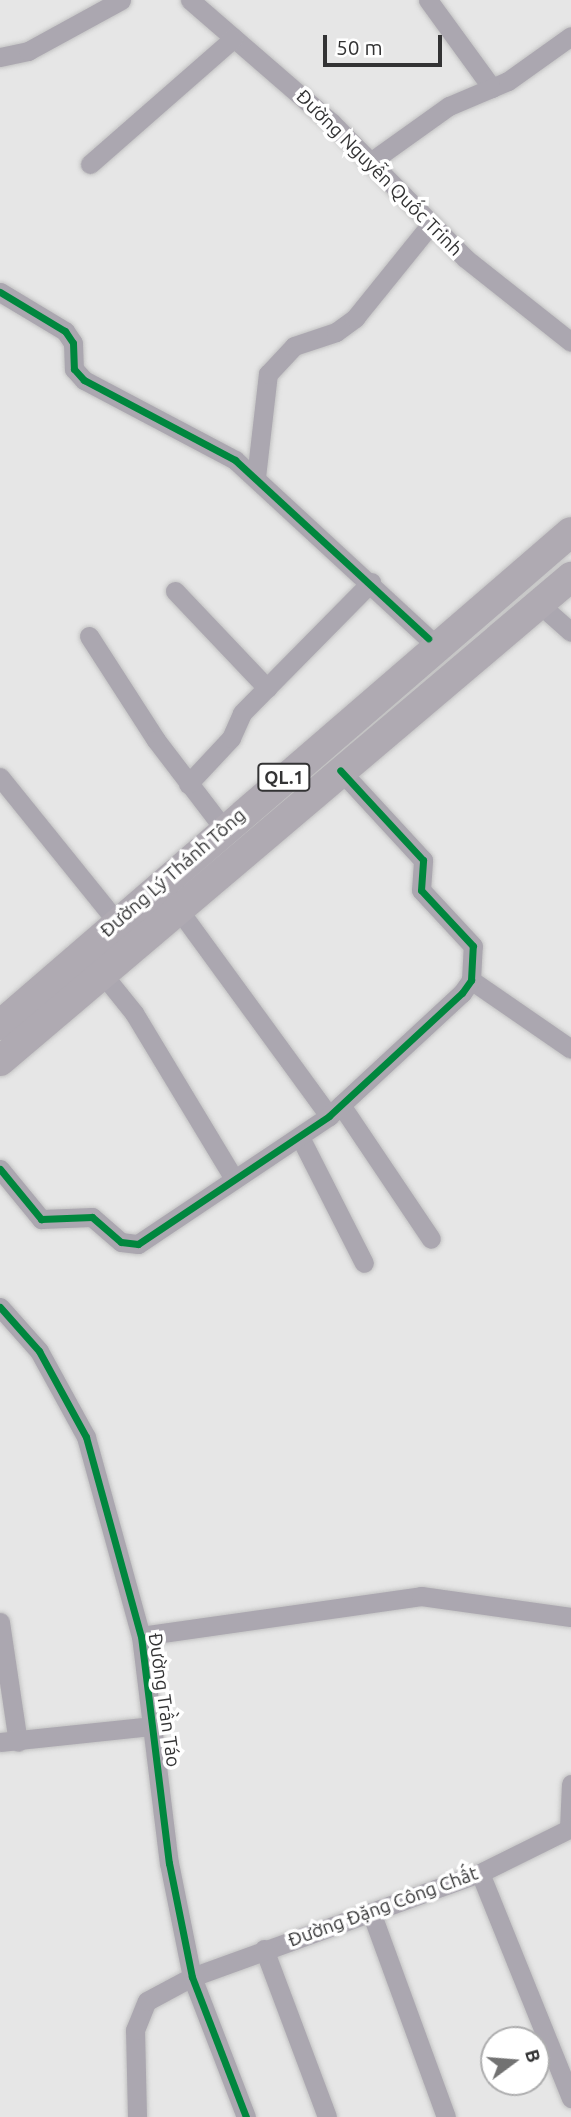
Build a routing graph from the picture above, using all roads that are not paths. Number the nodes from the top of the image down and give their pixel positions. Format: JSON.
{"nodes":[{"id":1,"x":121,"y":0,"type":"edge"},
{"id":2,"x":190,"y":0,"type":"edge"},
{"id":3,"x":428,"y":0,"type":"edge"},
{"id":4,"x":571,"y":36,"type":"edge"},
{"id":5,"x":234,"y":38,"type":"junction"},
{"id":6,"x":0,"y":57,"type":"edge"},
{"id":7,"x":492,"y":88,"type":"junction"},
{"id":8,"x":369,"y":163,"type":"junction"},
{"id":9,"x":90,"y":164,"type":"dead end"},
{"id":10,"x":430,"y":225,"type":"junction"},
{"id":11,"x":0,"y":292,"type":"edge"},
{"id":12,"x":571,"y":342,"type":"edge"},
{"id":13,"x":256,"y":477,"type":"junction"},
{"id":14,"x":571,"y":532,"type":"edge"},
{"id":15,"x":571,"y":577,"type":"edge"},
{"id":16,"x":371,"y":582,"type":"junction"},
{"id":17,"x":175,"y":592,"type":"dead end"},
{"id":18,"x":537,"y":602,"type":"junction"},
{"id":19,"x":571,"y":632,"type":"edge"},
{"id":20,"x":89,"y":636,"type":"dead end"},
{"id":21,"x":428,"y":638,"type":"dead end"},
{"id":22,"x":267,"y":688,"type":"junction"},
{"id":23,"x":340,"y":770,"type":"junction"},
{"id":24,"x":0,"y":778,"type":"edge"},
{"id":25,"x":188,"y":784,"type":"junction"},
{"id":26,"x":224,"y":829,"type":"junction"},
{"id":27,"x":176,"y":906,"type":"junction"},
{"id":28,"x":117,"y":922,"type":"junction"},
{"id":29,"x":101,"y":972,"type":"junction"},
{"id":30,"x":471,"y":980,"type":"junction"},
{"id":31,"x":0,"y":1025,"type":"edge"},
{"id":32,"x":571,"y":1049,"type":"edge"},
{"id":33,"x":0,"y":1061,"type":"edge"},
{"id":34,"x":335,"y":1110,"type":"junction"},
{"id":35,"x":300,"y":1137,"type":"junction"},
{"id":36,"x":0,"y":1169,"type":"edge"},
{"id":37,"x":233,"y":1179,"type":"junction"},
{"id":38,"x":431,"y":1239,"type":"dead end"},
{"id":39,"x":364,"y":1263,"type":"dead end"},
{"id":40,"x":0,"y":1307,"type":"edge"},
{"id":41,"x":571,"y":1617,"type":"edge"},
{"id":42,"x":0,"y":1622,"type":"edge"},
{"id":43,"x":141,"y":1636,"type":"junction"},
{"id":44,"x":153,"y":1727,"type":"junction"},
{"id":45,"x":9,"y":1742,"type":"edge"},
{"id":46,"x":571,"y":1784,"type":"edge"},
{"id":47,"x":570,"y":1828,"type":"edge"},
{"id":48,"x":480,"y":1873,"type":"junction"},
{"id":49,"x":371,"y":1912,"type":"junction"},
{"id":50,"x":264,"y":1950,"type":"junction"},
{"id":51,"x":192,"y":1977,"type":"junction"},
{"id":52,"x":571,"y":2098,"type":"edge"},
{"id":53,"x":137,"y":2117,"type":"edge"},
{"id":54,"x":246,"y":2117,"type":"edge"},
{"id":55,"x":327,"y":2117,"type":"edge"},
{"id":56,"x":446,"y":2117,"type":"edge"}],
"edges":[{"from":1,"to":6,"type":"street"},
{"from":2,"to":5,"type":"street","name":"Đường Nguyễn Quốc Trinh"},
{"from":3,"to":7,"type":"street"},
{"from":4,"to":7,"type":"street"},
{"from":5,"to":8,"type":"street","name":"Đường Nguyễn Quốc Trinh"},
{"from":5,"to":9,"type":"street"},
{"from":7,"to":8,"type":"street"},
{"from":8,"to":10,"type":"street","name":"Đường Nguyễn Quốc Trinh"},
{"from":10,"to":12,"type":"street","name":"Đường Nguyễn Quốc Trinh"},
{"from":10,"to":13,"type":"street"},
{"from":11,"to":13,"type":"street"},
{"from":13,"to":16,"type":"street"},
{"from":14,"to":26,"type":"main road","name":"Đường Lý Thánh Tông","number":"QL.1"},
{"from":15,"to":18,"type":"main road","name":"Đường Lý Thánh Tông","number":"QL.1"},
{"from":16,"to":21,"type":"street"},
{"from":16,"to":22,"type":"street"},
{"from":17,"to":22,"type":"street"},
{"from":18,"to":19,"type":"street"},
{"from":18,"to":23,"type":"main road","name":"Đường Lý Thánh Tông","number":"QL.1"},
{"from":20,"to":25,"type":"street"},
{"from":22,"to":25,"type":"street"},
{"from":23,"to":27,"type":"main road","name":"Đường Lý Thánh Tông","number":"QL.1"},
{"from":23,"to":30,"type":"street"},
{"from":24,"to":28,"type":"street"},
{"from":25,"to":26,"type":"street"},
{"from":26,"to":28,"type":"main road","name":"Đường Lý Thánh Tông","number":"QL.1"},
{"from":27,"to":29,"type":"main road","name":"Đường Lý Thánh Tông","number":"QL.1"},
{"from":27,"to":34,"type":"street"},
{"from":28,"to":31,"type":"main road","name":"Đường Lý Thánh Tông","number":"QL.1"},
{"from":29,"to":33,"type":"main road","name":"Đường Lý Thánh Tông","number":"QL.1"},
{"from":29,"to":37,"type":"street"},
{"from":30,"to":32,"type":"street"},
{"from":30,"to":34,"type":"street"},
{"from":34,"to":35,"type":"street"},
{"from":34,"to":38,"type":"street"},
{"from":35,"to":37,"type":"street"},
{"from":35,"to":39,"type":"street"},
{"from":36,"to":37,"type":"street"},
{"from":40,"to":43,"type":"street","name":"Đường Trần Táo"},
{"from":41,"to":43,"type":"street"},
{"from":42,"to":45,"type":"street"},
{"from":43,"to":44,"type":"street","name":"Đường Trần Táo"},
{"from":44,"to":45,"type":"street"},
{"from":44,"to":51,"type":"street","name":"Đường Trần Táo"},
{"from":46,"to":47,"type":"street"},
{"from":47,"to":48,"type":"street","name":"Đường Đặng Công Chất"},
{"from":48,"to":49,"type":"street","name":"Đường Đặng Công Chất"},
{"from":48,"to":52,"type":"street"},
{"from":49,"to":50,"type":"street","name":"Đường Đặng Công Chất"},
{"from":49,"to":56,"type":"street"},
{"from":50,"to":51,"type":"street","name":"Đường Đặng Công Chất"},
{"from":50,"to":55,"type":"street"},
{"from":51,"to":53,"type":"street","name":"Đường Đặng Công Chất"},
{"from":51,"to":54,"type":"street","name":"Đường Trần Táo"}]}
